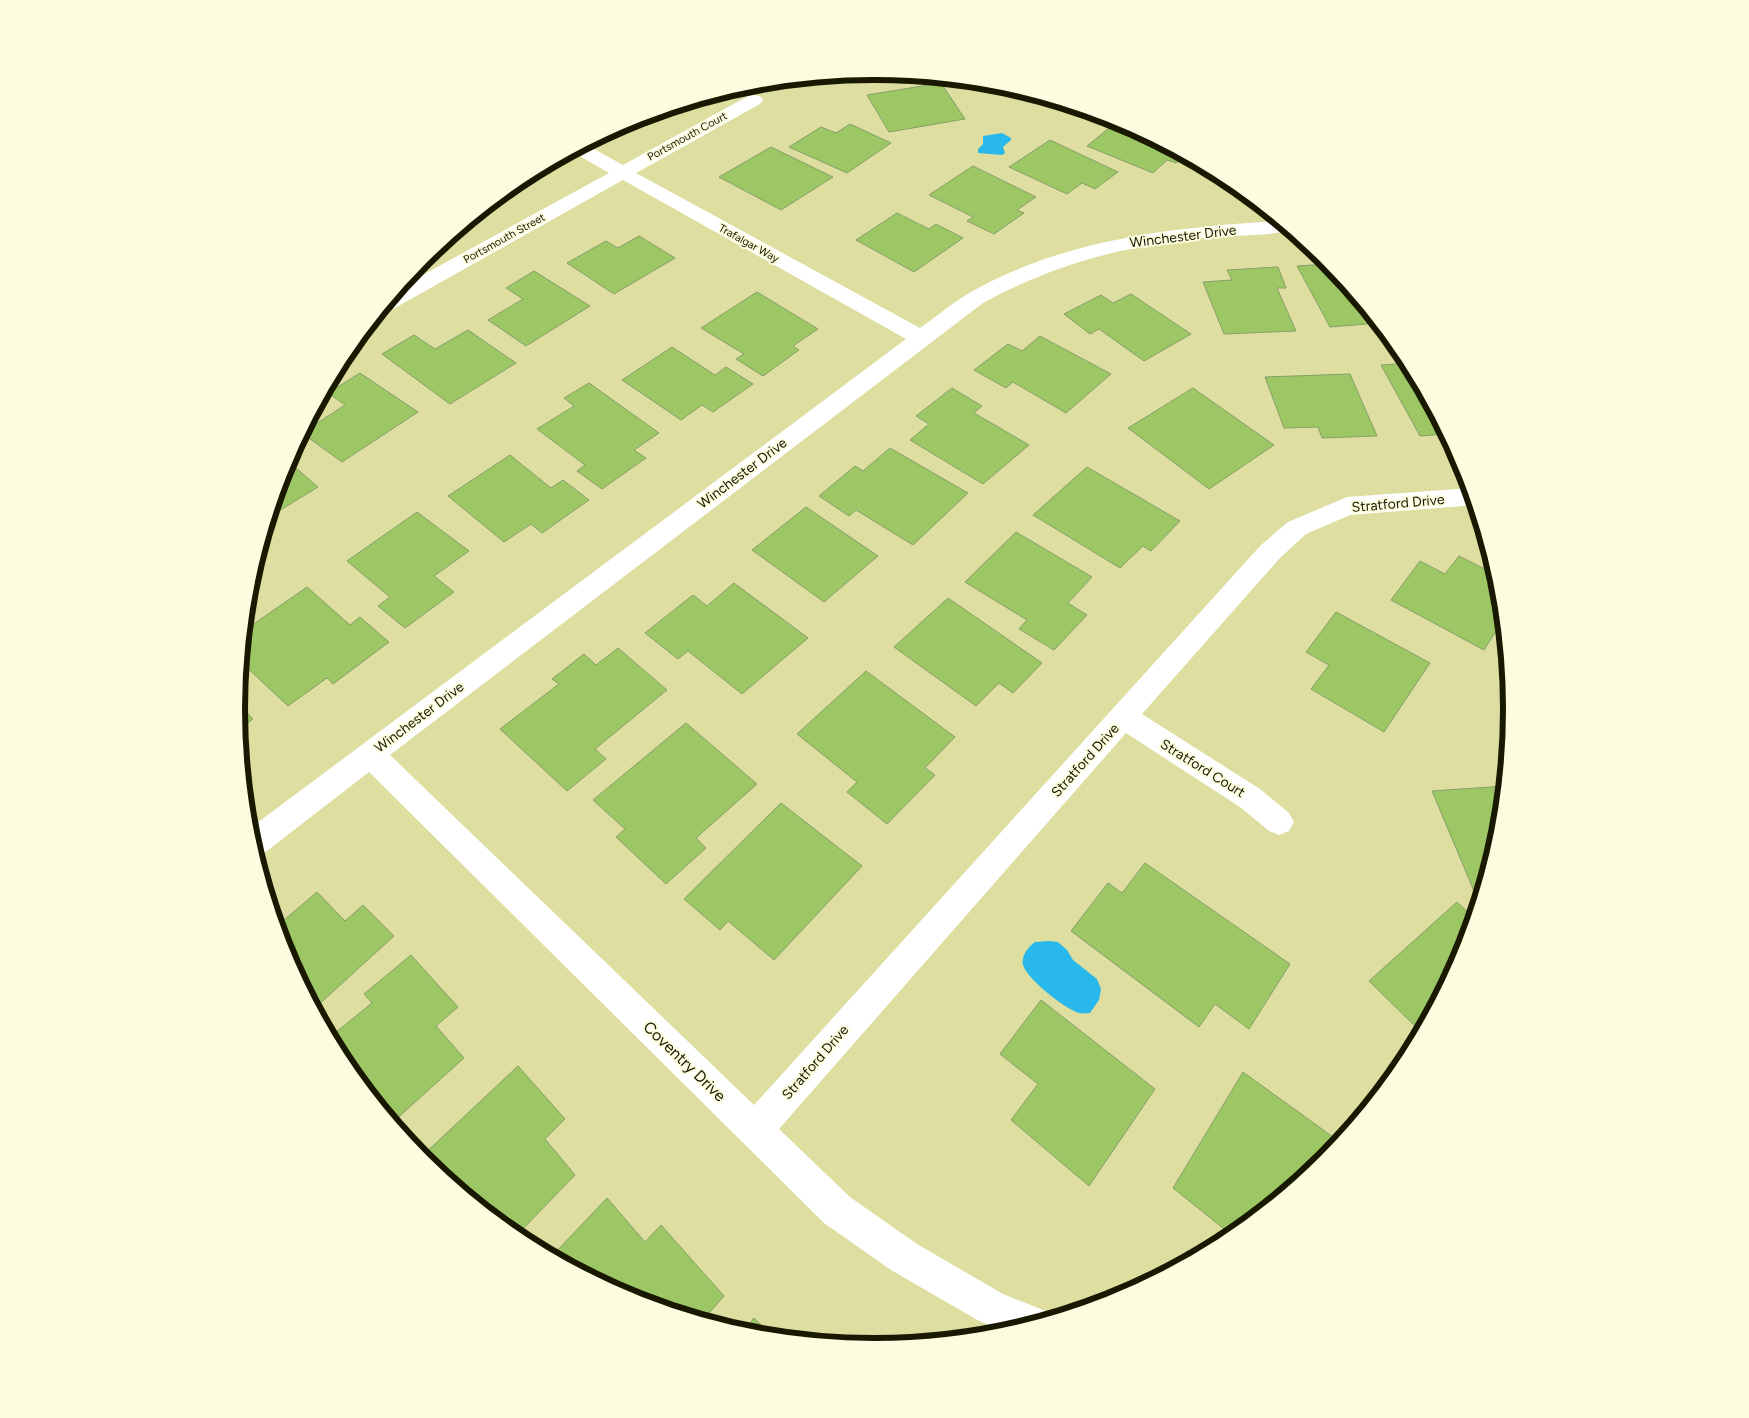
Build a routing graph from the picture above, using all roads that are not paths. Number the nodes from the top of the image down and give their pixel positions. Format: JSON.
{"nodes":[{"id":1,"x":754,"y":100,"type":"dead end"},
{"id":2,"x":584,"y":151,"type":"edge"},
{"id":3,"x":622,"y":172,"type":"junction"},
{"id":4,"x":1277,"y":226,"type":"edge"},
{"id":5,"x":400,"y":296,"type":"edge"},
{"id":6,"x":920,"y":338,"type":"junction"},
{"id":7,"x":1467,"y":498,"type":"edge"},
{"id":8,"x":1124,"y":717,"type":"junction"},
{"id":9,"x":370,"y":754,"type":"junction"},
{"id":10,"x":1279,"y":822,"type":"dead end"},
{"id":11,"x":259,"y":838,"type":"edge"},
{"id":12,"x":755,"y":1130,"type":"junction"},
{"id":13,"x":1023,"y":1320,"type":"edge"}],
"edges":[{"from":1,"to":3,"type":"street","name":"Portsmouth Court"},
{"from":2,"to":3,"type":"street","name":"Trafalgar Way"},
{"from":3,"to":5,"type":"street","name":"Portsmouth Street"},
{"from":3,"to":6,"type":"street","name":"Trafalgar Way"},
{"from":4,"to":6,"type":"street","name":"Winchester Drive"},
{"from":6,"to":9,"type":"street","name":"Winchester Drive"},
{"from":7,"to":8,"type":"street","name":"Stratford Drive"},
{"from":8,"to":10,"type":"street","name":"Stratford Court"},
{"from":8,"to":12,"type":"street","name":"Stratford Drive"},
{"from":9,"to":11,"type":"street","name":"Winchester Drive"},
{"from":9,"to":12,"type":"street","name":"Coventry Drive"},
{"from":12,"to":13,"type":"street","name":"Coventry Drive"}]}
